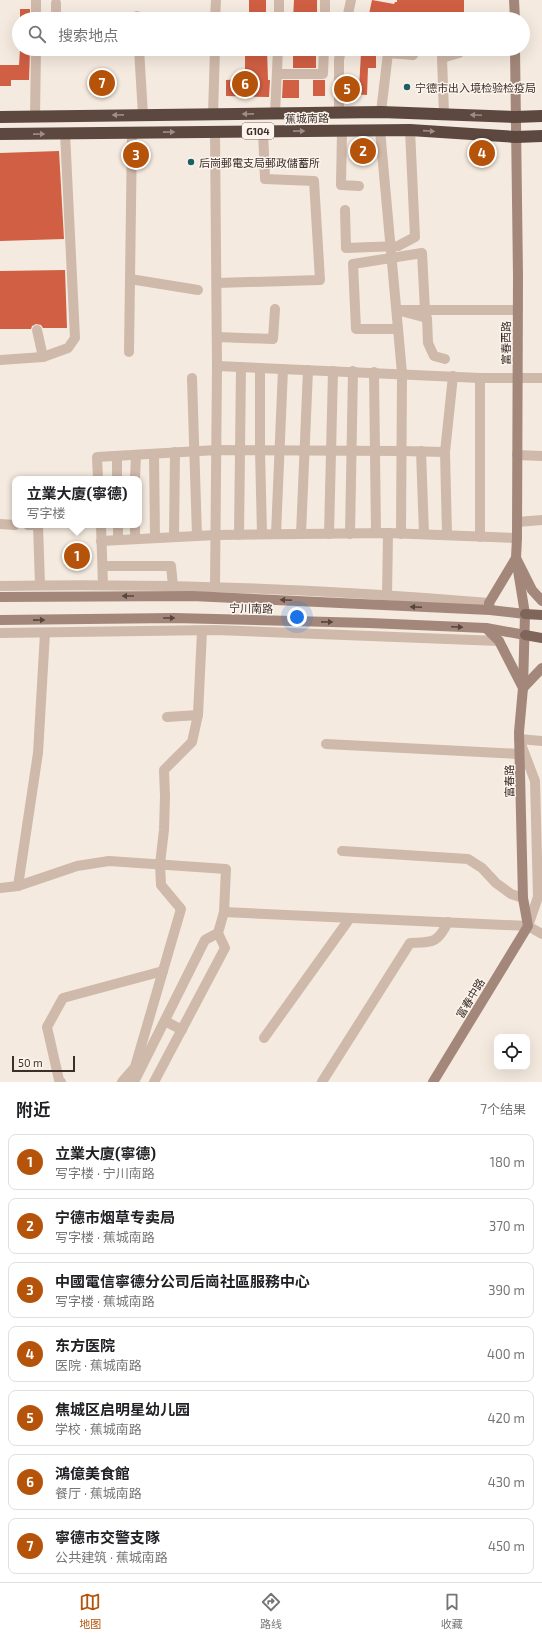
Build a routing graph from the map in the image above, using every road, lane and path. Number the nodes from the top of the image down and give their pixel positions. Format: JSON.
{"nodes":[{"id":1,"x":36,"y":0,"type":"edge"},
{"id":2,"x":216,"y":0,"type":"edge"},
{"id":3,"x":279,"y":0,"type":"edge"},
{"id":4,"x":325,"y":0,"type":"edge"},
{"id":5,"x":351,"y":0,"type":"edge"},
{"id":6,"x":514,"y":0,"type":"edge"},
{"id":7,"x":56,"y":3,"type":"dead end"},
{"id":8,"x":36,"y":12,"type":"edge"},
{"id":9,"x":56,"y":12,"type":"edge"},
{"id":10,"x":215,"y":12,"type":"edge"},
{"id":11,"x":278,"y":12,"type":"edge"},
{"id":12,"x":325,"y":12,"type":"edge"},
{"id":13,"x":348,"y":12,"type":"edge"},
{"id":14,"x":514,"y":12,"type":"edge"},
{"id":15,"x":38,"y":56,"type":"edge"},
{"id":16,"x":139,"y":56,"type":"edge"},
{"id":17,"x":215,"y":56,"type":"edge"},
{"id":18,"x":278,"y":56,"type":"edge"},
{"id":19,"x":324,"y":56,"type":"edge"},
{"id":20,"x":340,"y":56,"type":"edge"},
{"id":21,"x":388,"y":56,"type":"edge"},
{"id":22,"x":447,"y":56,"type":"edge"},
{"id":23,"x":515,"y":56,"type":"edge"},
{"id":24,"x":277,"y":74,"type":"junction"},
{"id":25,"x":380,"y":112,"type":"junction"},
{"id":26,"x":339,"y":113,"type":"junction"},
{"id":27,"x":213,"y":114,"type":"junction"},
{"id":28,"x":275,"y":114,"type":"junction"},
{"id":29,"x":444,"y":114,"type":"junction"},
{"id":30,"x":143,"y":115,"type":"junction"},
{"id":31,"x":35,"y":116,"type":"junction"},
{"id":32,"x":542,"y":116,"type":"edge"},
{"id":33,"x":0,"y":117,"type":"edge"},
{"id":34,"x":515,"y":117,"type":"junction"},
{"id":35,"x":342,"y":130,"type":"junction"},
{"id":36,"x":380,"y":130,"type":"junction"},
{"id":37,"x":410,"y":130,"type":"junction"},
{"id":38,"x":263,"y":131,"type":"junction"},
{"id":39,"x":215,"y":132,"type":"junction"},
{"id":40,"x":132,"y":133,"type":"junction"},
{"id":41,"x":0,"y":134,"type":"edge"},
{"id":42,"x":65,"y":134,"type":"junction"},
{"id":43,"x":542,"y":136,"type":"edge"},
{"id":44,"x":516,"y":137,"type":"junction"},
{"id":45,"x":359,"y":186,"type":"dead end"},
{"id":46,"x":345,"y":210,"type":"dead end"},
{"id":47,"x":390,"y":246,"type":"junction"},
{"id":48,"x":392,"y":257,"type":"junction"},
{"id":49,"x":130,"y":278,"type":"junction"},
{"id":50,"x":217,"y":284,"type":"junction"},
{"id":51,"x":198,"y":290,"type":"dead end"},
{"id":52,"x":275,"y":309,"type":"dead end"},
{"id":53,"x":397,"y":310,"type":"junction"},
{"id":54,"x":425,"y":310,"type":"junction"},
{"id":55,"x":518,"y":310,"type":"junction"},
{"id":56,"x":398,"y":329,"type":"junction"},
{"id":57,"x":37,"y":330,"type":"dead end"},
{"id":58,"x":217,"y":337,"type":"junction"},
{"id":59,"x":129,"y":352,"type":"dead end"},
{"id":60,"x":43,"y":357,"type":"junction"},
{"id":61,"x":445,"y":359,"type":"dead end"},
{"id":62,"x":0,"y":360,"type":"edge"},
{"id":63,"x":217,"y":366,"type":"junction"},
{"id":64,"x":241,"y":367,"type":"junction"},
{"id":65,"x":260,"y":368,"type":"junction"},
{"id":66,"x":283,"y":369,"type":"junction"},
{"id":67,"x":308,"y":370,"type":"junction"},
{"id":68,"x":333,"y":371,"type":"junction"},
{"id":69,"x":353,"y":371,"type":"junction"},
{"id":70,"x":374,"y":372,"type":"junction"},
{"id":71,"x":402,"y":373,"type":"junction"},
{"id":72,"x":453,"y":376,"type":"junction"},
{"id":73,"x":192,"y":378,"type":"dead end"},
{"id":74,"x":480,"y":378,"type":"junction"},
{"id":75,"x":517,"y":378,"type":"junction"},
{"id":76,"x":542,"y":378,"type":"edge"},
{"id":77,"x":217,"y":450,"type":"junction"},
{"id":78,"x":240,"y":450,"type":"junction"},
{"id":79,"x":260,"y":450,"type":"junction"},
{"id":80,"x":280,"y":450,"type":"junction"},
{"id":81,"x":304,"y":450,"type":"junction"},
{"id":82,"x":331,"y":450,"type":"junction"},
{"id":83,"x":352,"y":450,"type":"junction"},
{"id":84,"x":195,"y":451,"type":"junction"},
{"id":85,"x":375,"y":451,"type":"junction"},
{"id":86,"x":402,"y":451,"type":"junction"},
{"id":87,"x":421,"y":451,"type":"junction"},
{"id":88,"x":175,"y":452,"type":"junction"},
{"id":89,"x":445,"y":452,"type":"junction"},
{"id":90,"x":136,"y":454,"type":"junction"},
{"id":91,"x":154,"y":454,"type":"junction"},
{"id":92,"x":517,"y":455,"type":"junction"},
{"id":93,"x":117,"y":456,"type":"junction"},
{"id":94,"x":542,"y":456,"type":"edge"},
{"id":95,"x":98,"y":476,"type":"edge"},
{"id":96,"x":117,"y":476,"type":"edge"},
{"id":97,"x":136,"y":476,"type":"edge"},
{"id":98,"x":542,"y":520,"type":"edge"},
{"id":99,"x":517,"y":522,"type":"junction"},
{"id":100,"x":0,"y":524,"type":"edge"},
{"id":101,"x":12,"y":525,"type":"edge"},
{"id":102,"x":38,"y":528,"type":"edge"},
{"id":103,"x":101,"y":528,"type":"edge"},
{"id":104,"x":118,"y":528,"type":"edge"},
{"id":105,"x":135,"y":528,"type":"edge"},
{"id":106,"x":376,"y":533,"type":"junction"},
{"id":107,"x":388,"y":533,"type":"junction"},
{"id":108,"x":262,"y":534,"type":"junction"},
{"id":109,"x":276,"y":534,"type":"junction"},
{"id":110,"x":301,"y":534,"type":"junction"},
{"id":111,"x":329,"y":534,"type":"junction"},
{"id":112,"x":350,"y":534,"type":"junction"},
{"id":113,"x":401,"y":534,"type":"junction"},
{"id":114,"x":424,"y":534,"type":"junction"},
{"id":115,"x":216,"y":535,"type":"junction"},
{"id":116,"x":239,"y":535,"type":"junction"},
{"id":117,"x":447,"y":535,"type":"junction"},
{"id":118,"x":197,"y":536,"type":"junction"},
{"id":119,"x":174,"y":537,"type":"junction"},
{"id":120,"x":480,"y":537,"type":"junction"},
{"id":121,"x":155,"y":538,"type":"junction"},
{"id":122,"x":517,"y":538,"type":"junction"},
{"id":123,"x":135,"y":539,"type":"junction"},
{"id":124,"x":101,"y":540,"type":"junction"},
{"id":125,"x":118,"y":540,"type":"junction"},
{"id":126,"x":516,"y":558,"type":"junction"},
{"id":127,"x":103,"y":566,"type":"junction"},
{"id":128,"x":40,"y":585,"type":"junction"},
{"id":129,"x":103,"y":585,"type":"junction"},
{"id":130,"x":0,"y":586,"type":"edge"},
{"id":131,"x":173,"y":586,"type":"junction"},
{"id":132,"x":216,"y":587,"type":"junction"},
{"id":133,"x":387,"y":596,"type":"junction"},
{"id":134,"x":0,"y":597,"type":"edge"},
{"id":135,"x":542,"y":601,"type":"edge"},
{"id":136,"x":490,"y":606,"type":"junction"},
{"id":137,"x":525,"y":614,"type":"junction"},
{"id":138,"x":542,"y":615,"type":"edge"},
{"id":139,"x":0,"y":620,"type":"edge"},
{"id":140,"x":486,"y":628,"type":"junction"},
{"id":141,"x":202,"y":630,"type":"junction"},
{"id":142,"x":0,"y":633,"type":"edge"},
{"id":143,"x":45,"y":633,"type":"junction"},
{"id":144,"x":525,"y":636,"type":"junction"},
{"id":145,"x":542,"y":638,"type":"edge"},
{"id":146,"x":499,"y":641,"type":"junction"},
{"id":147,"x":542,"y":668,"type":"edge"},
{"id":148,"x":523,"y":688,"type":"junction"},
{"id":149,"x":198,"y":715,"type":"junction"},
{"id":150,"x":168,"y":717,"type":"dead end"},
{"id":151,"x":519,"y":739,"type":"junction"},
{"id":152,"x":542,"y":741,"type":"edge"},
{"id":153,"x":326,"y":744,"type":"dead end"},
{"id":154,"x":520,"y":754,"type":"junction"},
{"id":155,"x":539,"y":835,"type":"edge"},
{"id":156,"x":342,"y":852,"type":"dead end"},
{"id":157,"x":160,"y":864,"type":"junction"},
{"id":158,"x":18,"y":886,"type":"junction"},
{"id":159,"x":0,"y":888,"type":"edge"},
{"id":160,"x":523,"y":898,"type":"junction"},
{"id":161,"x":224,"y":912,"type":"junction"},
{"id":162,"x":350,"y":918,"type":"junction"},
{"id":163,"x":448,"y":922,"type":"junction"},
{"id":164,"x":528,"y":926,"type":"junction"},
{"id":165,"x":218,"y":933,"type":"junction"},
{"id":166,"x":542,"y":934,"type":"edge"},
{"id":167,"x":163,"y":971,"type":"junction"},
{"id":168,"x":164,"y":1021,"type":"junction"},
{"id":169,"x":182,"y":1030,"type":"junction"},
{"id":170,"x":264,"y":1038,"type":"dead end"},
{"id":171,"x":61,"y":1082,"type":"edge"},
{"id":172,"x":122,"y":1082,"type":"edge"},
{"id":173,"x":134,"y":1082,"type":"edge"},
{"id":174,"x":154,"y":1082,"type":"edge"},
{"id":175,"x":322,"y":1082,"type":"edge"},
{"id":176,"x":433,"y":1082,"type":"edge"}],
"edges":[{"from":1,"to":8,"type":"street"},
{"from":2,"to":10,"type":"street"},
{"from":3,"to":11,"type":"street"},
{"from":4,"to":12,"type":"street"},
{"from":5,"to":13,"type":"street"},
{"from":6,"to":14,"type":"main road"},
{"from":7,"to":9,"type":"street"},
{"from":15,"to":31,"type":"street"},
{"from":16,"to":30,"type":"street"},
{"from":17,"to":27,"type":"street"},
{"from":18,"to":24,"type":"street"},
{"from":19,"to":24,"type":"street"},
{"from":20,"to":26,"type":"street"},
{"from":21,"to":25,"type":"street"},
{"from":22,"to":29,"type":"street"},
{"from":23,"to":34,"type":"main road","name":"富春西路"},
{"from":24,"to":28,"type":"street"},
{"from":25,"to":26,"type":"highway","name":"蕉城南路","number":"G104"},
{"from":25,"to":29,"type":"highway","name":"蕉城南路","number":"G104"},
{"from":26,"to":28,"type":"highway","name":"蕉城南路","number":"G104"},
{"from":28,"to":27,"type":"highway","name":"蕉城南路","number":"G104","one_way":true},
{"from":27,"to":30,"type":"highway","name":"蕉城南路","number":"G104"},
{"from":34,"to":29,"type":"highway","name":"蕉城南路","number":"G104","one_way":true},
{"from":30,"to":31,"type":"highway","name":"蕉城南路","number":"G104","one_way":true},
{"from":31,"to":33,"type":"highway","name":"蕉城南路","number":"G104"},
{"from":32,"to":34,"type":"highway","name":"蕉城南路","number":"G104"},
{"from":34,"to":44,"type":"main road","name":"富春西路"},
{"from":35,"to":36,"type":"highway","name":"蕉城南路","number":"G104"},
{"from":38,"to":35,"type":"highway","name":"蕉城南路","number":"G104","one_way":true},
{"from":35,"to":45,"type":"street"},
{"from":36,"to":37,"type":"highway","name":"蕉城南路","number":"G104"},
{"from":36,"to":47,"type":"street"},
{"from":37,"to":44,"type":"highway","name":"蕉城南路","number":"G104","one_way":true},
{"from":37,"to":47,"type":"street"},
{"from":38,"to":39,"type":"highway","name":"蕉城南路","number":"G104"},
{"from":38,"to":50,"type":"street"},
{"from":40,"to":39,"type":"highway","name":"蕉城南路","number":"G104","one_way":true},
{"from":39,"to":50,"type":"street"},
{"from":40,"to":42,"type":"highway","name":"蕉城南路","number":"G104"},
{"from":40,"to":49,"type":"street"},
{"from":41,"to":42,"type":"highway","name":"蕉城南路","number":"G104","one_way":true},
{"from":42,"to":60,"type":"street"},
{"from":43,"to":44,"type":"highway","name":"蕉城南路","number":"G104"},
{"from":44,"to":55,"type":"main road","name":"富春西路"},
{"from":46,"to":47,"type":"street"},
{"from":47,"to":48,"type":"street"},
{"from":48,"to":53,"type":"street"},
{"from":48,"to":54,"type":"street"},
{"from":48,"to":56,"type":"street"},
{"from":49,"to":51,"type":"street"},
{"from":49,"to":59,"type":"street"},
{"from":50,"to":58,"type":"street"},
{"from":52,"to":58,"type":"street"},
{"from":53,"to":54,"type":"street"},
{"from":53,"to":56,"type":"street"},
{"from":53,"to":61,"type":"street"},
{"from":54,"to":55,"type":"street"},
{"from":55,"to":75,"type":"main road","name":"富春西路"},
{"from":56,"to":71,"type":"street"},
{"from":57,"to":60,"type":"street"},
{"from":58,"to":63,"type":"street"},
{"from":60,"to":62,"type":"street"},
{"from":63,"to":64,"type":"street"},
{"from":63,"to":77,"type":"street"},
{"from":64,"to":65,"type":"street"},
{"from":64,"to":78,"type":"street"},
{"from":65,"to":66,"type":"street"},
{"from":65,"to":79,"type":"street"},
{"from":66,"to":67,"type":"street"},
{"from":66,"to":80,"type":"street"},
{"from":67,"to":68,"type":"street"},
{"from":67,"to":81,"type":"street"},
{"from":68,"to":69,"type":"street"},
{"from":68,"to":82,"type":"street"},
{"from":69,"to":70,"type":"street"},
{"from":69,"to":83,"type":"street"},
{"from":70,"to":71,"type":"street"},
{"from":70,"to":85,"type":"street"},
{"from":71,"to":72,"type":"street"},
{"from":71,"to":86,"type":"street"},
{"from":72,"to":74,"type":"street"},
{"from":72,"to":89,"type":"street"},
{"from":73,"to":84,"type":"street"},
{"from":74,"to":75,"type":"street"},
{"from":74,"to":120,"type":"street"},
{"from":75,"to":76,"type":"street"},
{"from":75,"to":92,"type":"main road","name":"富春西路"},
{"from":77,"to":78,"type":"street"},
{"from":77,"to":84,"type":"street"},
{"from":77,"to":115,"type":"street"},
{"from":78,"to":79,"type":"street"},
{"from":78,"to":116,"type":"street"},
{"from":79,"to":80,"type":"street"},
{"from":79,"to":108,"type":"street"},
{"from":80,"to":81,"type":"street"},
{"from":80,"to":109,"type":"street"},
{"from":81,"to":82,"type":"street"},
{"from":81,"to":110,"type":"street"},
{"from":82,"to":83,"type":"street"},
{"from":82,"to":111,"type":"street"},
{"from":83,"to":85,"type":"street"},
{"from":83,"to":112,"type":"street"},
{"from":84,"to":88,"type":"street"},
{"from":84,"to":118,"type":"street"},
{"from":85,"to":86,"type":"street"},
{"from":85,"to":106,"type":"street"},
{"from":86,"to":87,"type":"street"},
{"from":86,"to":113,"type":"street"},
{"from":87,"to":89,"type":"street"},
{"from":87,"to":114,"type":"street"},
{"from":88,"to":91,"type":"street"},
{"from":88,"to":119,"type":"street"},
{"from":89,"to":117,"type":"street"},
{"from":90,"to":91,"type":"street"},
{"from":90,"to":93,"type":"street"},
{"from":90,"to":97,"type":"street"},
{"from":91,"to":121,"type":"street"},
{"from":92,"to":94,"type":"street"},
{"from":92,"to":99,"type":"main road","name":"富春西路"},
{"from":93,"to":95,"type":"street"},
{"from":93,"to":96,"type":"street"},
{"from":98,"to":99,"type":"street"},
{"from":99,"to":122,"type":"main road","name":"富春西路"},
{"from":100,"to":101,"type":"street"},
{"from":102,"to":128,"type":"street"},
{"from":103,"to":124,"type":"street"},
{"from":104,"to":125,"type":"street"},
{"from":105,"to":123,"type":"street"},
{"from":106,"to":107,"type":"street"},
{"from":106,"to":112,"type":"street"},
{"from":107,"to":113,"type":"street"},
{"from":107,"to":133,"type":"street"},
{"from":108,"to":109,"type":"street"},
{"from":108,"to":116,"type":"street"},
{"from":109,"to":110,"type":"street"},
{"from":110,"to":111,"type":"street"},
{"from":111,"to":112,"type":"street"},
{"from":113,"to":114,"type":"street"},
{"from":114,"to":117,"type":"street"},
{"from":115,"to":116,"type":"street"},
{"from":115,"to":118,"type":"street"},
{"from":115,"to":132,"type":"street"},
{"from":117,"to":120,"type":"street"},
{"from":118,"to":119,"type":"street"},
{"from":119,"to":121,"type":"street"},
{"from":120,"to":122,"type":"street"},
{"from":121,"to":123,"type":"street"},
{"from":122,"to":126,"type":"main road","name":"富春西路"},
{"from":123,"to":125,"type":"street"},
{"from":124,"to":125,"type":"street"},
{"from":124,"to":127,"type":"street"},
{"from":126,"to":135,"type":"main road"},
{"from":126,"to":136,"type":"main road"},
{"from":126,"to":137,"type":"main road","name":"富春西路"},
{"from":127,"to":129,"type":"street"},
{"from":127,"to":131,"type":"street"},
{"from":128,"to":129,"type":"street"},
{"from":128,"to":130,"type":"street"},
{"from":129,"to":131,"type":"street"},
{"from":131,"to":132,"type":"street"},
{"from":132,"to":133,"type":"street"},
{"from":133,"to":136,"type":"street"},
{"from":136,"to":134,"type":"main road","name":"宁川南路","one_way":true},
{"from":136,"to":137,"type":"main road","name":"宁川南路"},
{"from":137,"to":138,"type":"main road"},
{"from":137,"to":144,"type":"main road","name":"富春西路"},
{"from":139,"to":140,"type":"main road","name":"宁川南路","one_way":true},
{"from":140,"to":144,"type":"main road","name":"宁川南路"},
{"from":140,"to":146,"type":"main road"},
{"from":141,"to":143,"type":"street"},
{"from":141,"to":146,"type":"street"},
{"from":141,"to":149,"type":"street"},
{"from":142,"to":143,"type":"street"},
{"from":143,"to":158,"type":"street"},
{"from":144,"to":145,"type":"main road"},
{"from":144,"to":148,"type":"main road","name":"富春路"},
{"from":146,"to":148,"type":"main road"},
{"from":147,"to":148,"type":"main road"},
{"from":148,"to":151,"type":"main road","name":"富春路"},
{"from":149,"to":150,"type":"street"},
{"from":149,"to":157,"type":"street"},
{"from":151,"to":152,"type":"street"},
{"from":151,"to":154,"type":"main road","name":"富春路"},
{"from":151,"to":155,"type":"street"},
{"from":153,"to":154,"type":"street"},
{"from":154,"to":160,"type":"main road","name":"富春路"},
{"from":155,"to":164,"type":"street"},
{"from":156,"to":160,"type":"street"},
{"from":157,"to":158,"type":"street"},
{"from":157,"to":161,"type":"street"},
{"from":157,"to":167,"type":"street"},
{"from":158,"to":159,"type":"street"},
{"from":160,"to":164,"type":"main road","name":"富春路"},
{"from":161,"to":162,"type":"street"},
{"from":161,"to":165,"type":"street"},
{"from":162,"to":163,"type":"street"},
{"from":162,"to":170,"type":"street"},
{"from":163,"to":164,"type":"street"},
{"from":163,"to":175,"type":"street"},
{"from":164,"to":166,"type":"street"},
{"from":164,"to":176,"type":"main road","name":"富春中路"},
{"from":165,"to":168,"type":"street"},
{"from":165,"to":169,"type":"street"},
{"from":167,"to":171,"type":"street"},
{"from":167,"to":172,"type":"street"},
{"from":168,"to":169,"type":"street"},
{"from":168,"to":173,"type":"street"},
{"from":169,"to":174,"type":"street"}]}
